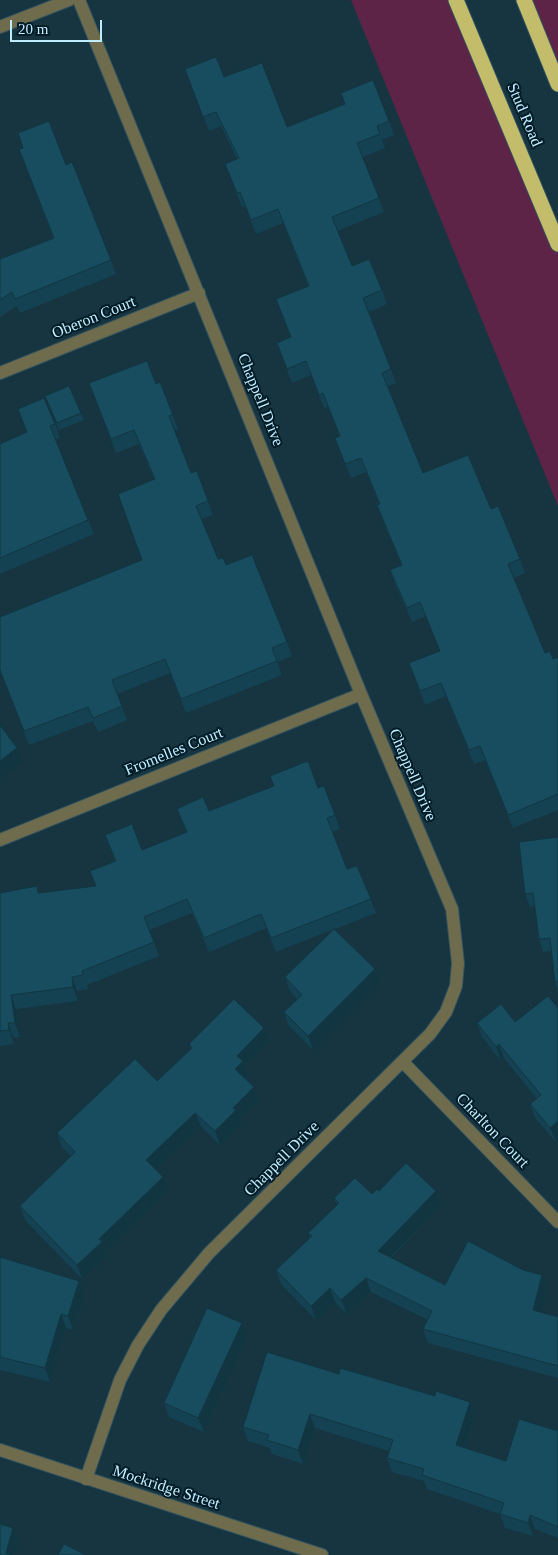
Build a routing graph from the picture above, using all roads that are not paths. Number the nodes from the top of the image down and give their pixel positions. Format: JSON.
{"nodes":[{"id":1,"x":68,"y":0,"type":"edge"},
{"id":2,"x":80,"y":0,"type":"edge"},
{"id":3,"x":456,"y":0,"type":"edge"},
{"id":4,"x":524,"y":0,"type":"edge"},
{"id":5,"x":0,"y":28,"type":"edge"},
{"id":6,"x":558,"y":84,"type":"edge"},
{"id":7,"x":558,"y":244,"type":"edge"},
{"id":8,"x":199,"y":293,"type":"junction"},
{"id":9,"x":0,"y":373,"type":"edge"},
{"id":10,"x":361,"y":694,"type":"junction"},
{"id":11,"x":0,"y":840,"type":"edge"},
{"id":12,"x":403,"y":1062,"type":"junction"},
{"id":13,"x":558,"y":1222,"type":"edge"},
{"id":14,"x":0,"y":1450,"type":"edge"},
{"id":15,"x":86,"y":1479,"type":"junction"},
{"id":16,"x":300,"y":1552,"type":"edge"},
{"id":17,"x":322,"y":1555,"type":"edge"}],
"edges":[{"from":1,"to":5,"type":"street"},
{"from":2,"to":8,"type":"street","name":"Chappell Drive"},
{"from":3,"to":7,"type":"highway","name":"Stud Road"},
{"from":4,"to":6,"type":"highway"},
{"from":8,"to":9,"type":"street","name":"Oberon Court"},
{"from":8,"to":10,"type":"street","name":"Chappell Drive"},
{"from":10,"to":11,"type":"street","name":"Fromelles Court"},
{"from":10,"to":12,"type":"street","name":"Chappell Drive"},
{"from":12,"to":13,"type":"street","name":"Charlton Court"},
{"from":12,"to":15,"type":"street","name":"Chappell Drive"},
{"from":14,"to":15,"type":"street","name":"Mockridge Street"},
{"from":15,"to":16,"type":"street","name":"Mockridge Street"},
{"from":16,"to":17,"type":"street","name":"Mockridge Street"}]}
